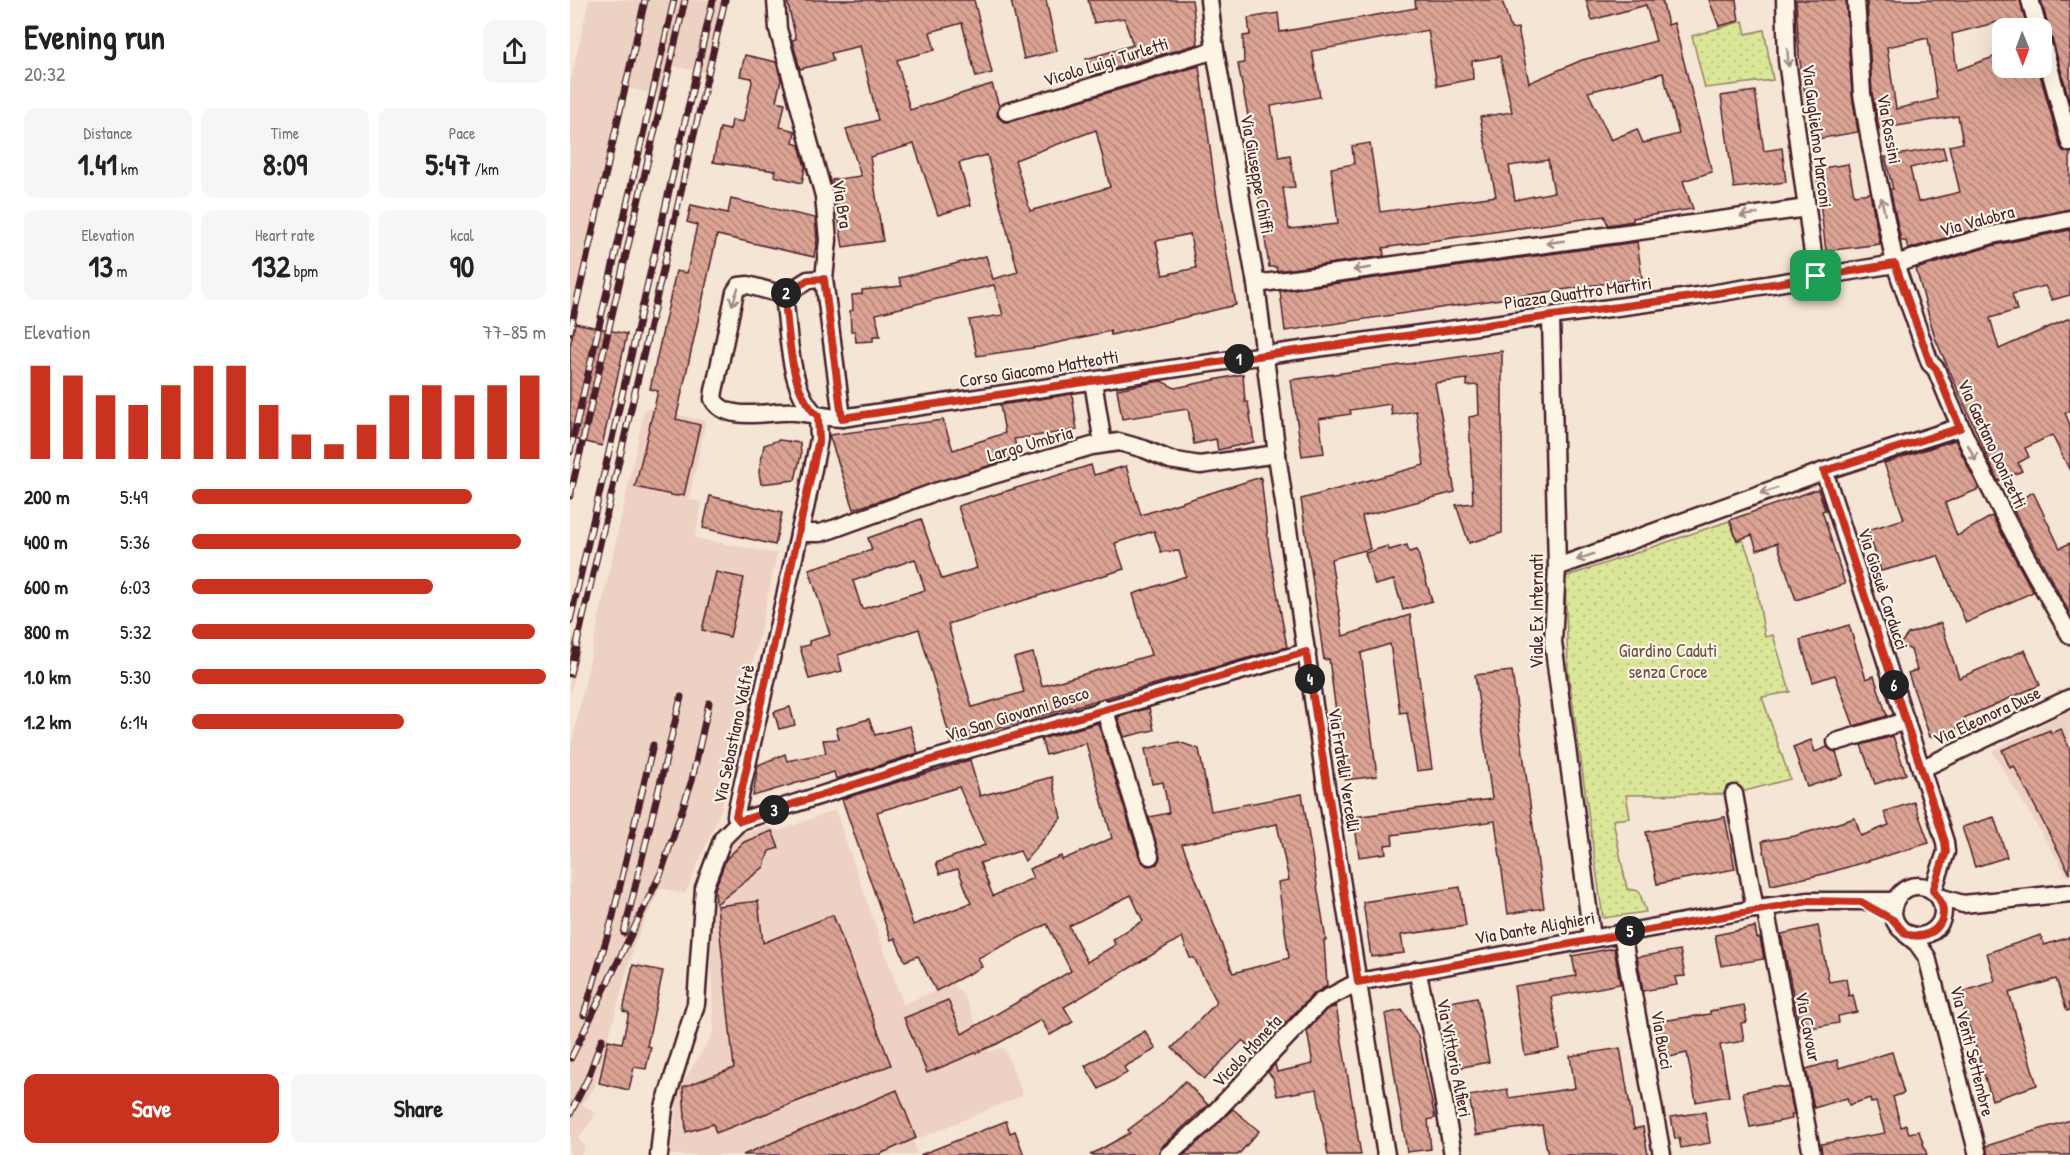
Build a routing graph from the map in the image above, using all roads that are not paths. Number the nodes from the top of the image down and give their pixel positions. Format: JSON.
{"nodes":[{"id":1,"x":776,"y":0,"type":"edge"},
{"id":2,"x":1209,"y":0,"type":"edge"},
{"id":3,"x":1785,"y":0,"type":"edge"},
{"id":4,"x":1856,"y":0,"type":"edge"},
{"id":5,"x":2030,"y":0,"type":"edge"},
{"id":6,"x":2035,"y":18,"type":"edge"},
{"id":7,"x":1215,"y":50,"type":"junction"},
{"id":8,"x":2052,"y":77,"type":"edge"},
{"id":9,"x":1007,"y":112,"type":"dead end"},
{"id":10,"x":2070,"y":143,"type":"edge"},
{"id":11,"x":1807,"y":208,"type":"junction"},
{"id":12,"x":2070,"y":219,"type":"edge"},
{"id":13,"x":1895,"y":264,"type":"junction"},
{"id":14,"x":1816,"y":276,"type":"junction"},
{"id":15,"x":824,"y":279,"type":"junction"},
{"id":16,"x":1256,"y":284,"type":"junction"},
{"id":17,"x":784,"y":295,"type":"junction"},
{"id":18,"x":1551,"y":317,"type":"junction"},
{"id":19,"x":1265,"y":355,"type":"junction"},
{"id":20,"x":1093,"y":381,"type":"junction"},
{"id":21,"x":818,"y":416,"type":"junction"},
{"id":22,"x":842,"y":418,"type":"junction"},
{"id":23,"x":1960,"y":428,"type":"junction"},
{"id":24,"x":1103,"y":444,"type":"junction"},
{"id":25,"x":1277,"y":454,"type":"junction"},
{"id":26,"x":1824,"y":471,"type":"junction"},
{"id":27,"x":799,"y":533,"type":"junction"},
{"id":28,"x":1557,"y":567,"type":"junction"},
{"id":29,"x":2070,"y":634,"type":"edge"},
{"id":30,"x":1306,"y":652,"type":"junction"},
{"id":31,"x":2070,"y":698,"type":"edge"},
{"id":32,"x":1104,"y":708,"type":"junction"},
{"id":33,"x":1906,"y":721,"type":"junction"},
{"id":34,"x":1836,"y":742,"type":"dead end"},
{"id":35,"x":1921,"y":769,"type":"junction"},
{"id":36,"x":1734,"y":794,"type":"dead end"},
{"id":37,"x":740,"y":821,"type":"junction"},
{"id":38,"x":1150,"y":856,"type":"dead end"},
{"id":39,"x":2070,"y":893,"type":"edge"},
{"id":40,"x":1936,"y":894,"type":"junction"},
{"id":41,"x":1894,"y":901,"type":"junction"},
{"id":42,"x":1861,"y":902,"type":"junction"},
{"id":43,"x":1963,"y":904,"type":"junction"},
{"id":44,"x":1760,"y":908,"type":"junction"},
{"id":45,"x":1893,"y":920,"type":"junction"},
{"id":46,"x":1939,"y":924,"type":"junction"},
{"id":47,"x":1622,"y":933,"type":"junction"},
{"id":48,"x":1906,"y":934,"type":"junction"},
{"id":49,"x":1592,"y":938,"type":"junction"},
{"id":50,"x":1927,"y":957,"type":"junction"},
{"id":51,"x":1416,"y":970,"type":"junction"},
{"id":52,"x":1358,"y":982,"type":"junction"},
{"id":53,"x":659,"y":1155,"type":"edge"},
{"id":54,"x":1168,"y":1155,"type":"edge"},
{"id":55,"x":1386,"y":1155,"type":"edge"},
{"id":56,"x":1453,"y":1155,"type":"edge"},
{"id":57,"x":1662,"y":1155,"type":"edge"},
{"id":58,"x":1812,"y":1155,"type":"edge"},
{"id":59,"x":1978,"y":1155,"type":"edge"}],
"edges":[{"from":1,"to":15,"type":"street","name":"Via Bra"},
{"from":2,"to":7,"type":"street","name":"Via Giuseppe Chiffi"},
{"from":3,"to":11,"type":"street","name":"Via Guglielmo Marconi","one_way":true},
{"from":13,"to":4,"type":"street","name":"Via Rossini","one_way":true},
{"from":5,"to":6,"type":"street"},
{"from":7,"to":9,"type":"street","name":"Vicolo Luigi Turletti"},
{"from":7,"to":16,"type":"street","name":"Via Giuseppe Chiffi"},
{"from":8,"to":10,"type":"street"},
{"from":11,"to":14,"type":"street","name":"Via Guglielmo Marconi"},
{"from":11,"to":16,"type":"street","one_way":true},
{"from":12,"to":13,"type":"street","name":"Via Valobra"},
{"from":13,"to":14,"type":"street","name":"Piazza Quattro Martiri"},
{"from":13,"to":23,"type":"street","name":"Via Gaetano Donizetti"},
{"from":14,"to":18,"type":"street","name":"Piazza Quattro Martiri"},
{"from":15,"to":17,"type":"street"},
{"from":15,"to":22,"type":"street","name":"Via Bra"},
{"from":16,"to":19,"type":"street","name":"Via Giuseppe Chiffi"},
{"from":17,"to":21,"type":"street"},
{"from":17,"to":21,"type":"street","name":"Corso Giacomo Matteotti","one_way":true},
{"from":18,"to":19,"type":"street","name":"Piazza Quattro Martiri"},
{"from":18,"to":28,"type":"street","name":"Viale Ex Internati"},
{"from":19,"to":20,"type":"street","name":"Corso Giacomo Matteotti"},
{"from":19,"to":25,"type":"street","name":"Via Fratelli Vercelli"},
{"from":20,"to":22,"type":"street","name":"Corso Giacomo Matteotti"},
{"from":20,"to":24,"type":"street"},
{"from":21,"to":22,"type":"street","name":"Corso Giacomo Matteotti"},
{"from":21,"to":27,"type":"street","name":"Via Sebastiano Valfrè"},
{"from":23,"to":26,"type":"street"},
{"from":23,"to":29,"type":"street","name":"Via Gaetano Donizetti","one_way":true},
{"from":24,"to":25,"type":"street","name":"Largo Umbria"},
{"from":24,"to":27,"type":"street","name":"Largo Umbria"},
{"from":25,"to":30,"type":"street","name":"Via Fratelli Vercelli"},
{"from":26,"to":28,"type":"street","one_way":true},
{"from":26,"to":33,"type":"street","name":"Via Giosuè Carducci"},
{"from":27,"to":37,"type":"street","name":"Via Sebastiano Valfrè"},
{"from":28,"to":49,"type":"street","name":"Viale Ex Internati"},
{"from":30,"to":32,"type":"street","name":"Via San Giovanni Bosco"},
{"from":30,"to":52,"type":"street","name":"Via Fratelli Vercelli"},
{"from":31,"to":35,"type":"street","name":"Via Eleonora Duse"},
{"from":32,"to":37,"type":"street","name":"Via San Giovanni Bosco"},
{"from":32,"to":38,"type":"street"},
{"from":33,"to":34,"type":"street"},
{"from":33,"to":35,"type":"street","name":"Via Giosuè Carducci"},
{"from":35,"to":40,"type":"street","name":"Via Giosuè Carducci"},
{"from":36,"to":44,"type":"street","name":"Via Cavour"},
{"from":37,"to":53,"type":"street","name":"Via Sebastiano Valfrè"},
{"from":39,"to":43,"type":"street"},
{"from":40,"to":41,"type":"street"},
{"from":40,"to":43,"type":"street"},
{"from":40,"to":46,"type":"street"},
{"from":41,"to":42,"type":"street","name":"Via Dante Alighieri"},
{"from":41,"to":45,"type":"street"},
{"from":42,"to":44,"type":"street","name":"Via Dante Alighieri"},
{"from":42,"to":45,"type":"street","name":"Via Dante Alighieri"},
{"from":43,"to":46,"type":"street"},
{"from":44,"to":47,"type":"street","name":"Via Dante Alighieri"},
{"from":44,"to":58,"type":"street","name":"Via Cavour"},
{"from":45,"to":48,"type":"street"},
{"from":46,"to":48,"type":"street"},
{"from":46,"to":50,"type":"street"},
{"from":47,"to":49,"type":"street","name":"Via Dante Alighieri"},
{"from":47,"to":57,"type":"street","name":"Via Bucci"},
{"from":48,"to":50,"type":"street","name":"Via Venti Settembre"},
{"from":49,"to":51,"type":"street","name":"Via Dante Alighieri"},
{"from":50,"to":59,"type":"street","name":"Via Venti Settembre"},
{"from":51,"to":52,"type":"street","name":"Via Dante Alighieri"},
{"from":51,"to":56,"type":"street","name":"Via Vittorio Alfieri"},
{"from":52,"to":54,"type":"street","name":"Vicolo Moneta"},
{"from":52,"to":55,"type":"street","name":"Via Fratelli Vercelli"}]}
